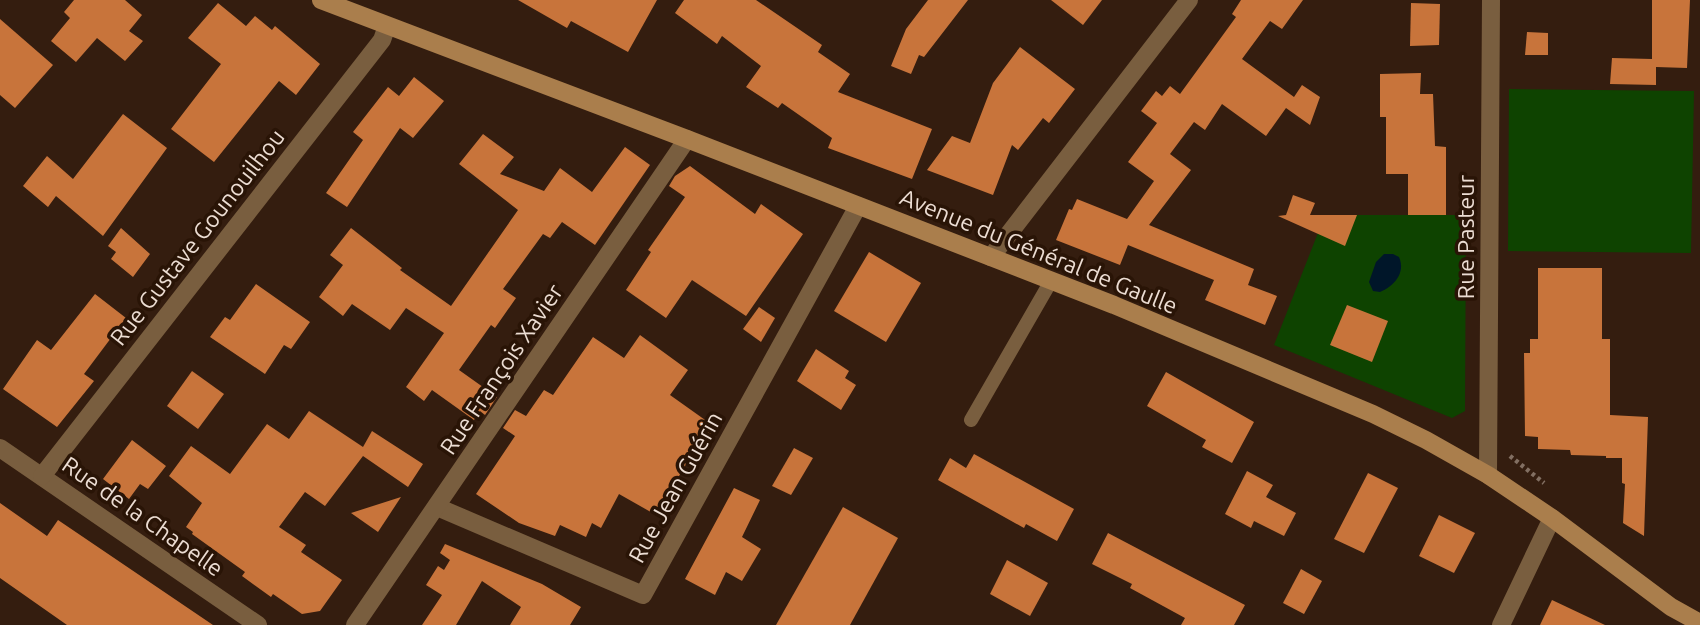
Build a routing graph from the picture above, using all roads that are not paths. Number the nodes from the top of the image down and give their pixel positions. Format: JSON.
{"nodes":[{"id":1,"x":321,"y":0,"type":"edge"},
{"id":2,"x":1189,"y":0,"type":"edge"},
{"id":3,"x":1491,"y":0,"type":"edge"},
{"id":4,"x":387,"y":26,"type":"junction"},
{"id":5,"x":687,"y":139,"type":"junction"},
{"id":6,"x":858,"y":206,"type":"junction"},
{"id":7,"x":991,"y":257,"type":"junction"},
{"id":8,"x":1051,"y":281,"type":"junction"},
{"id":9,"x":971,"y":420,"type":"dead end"},
{"id":10,"x":0,"y":447,"type":"edge"},
{"id":11,"x":1488,"y":475,"type":"junction"},
{"id":12,"x":43,"y":476,"type":"junction"},
{"id":13,"x":437,"y":507,"type":"junction"},
{"id":14,"x":1552,"y":518,"type":"junction"},
{"id":15,"x":1700,"y":623,"type":"edge"},
{"id":16,"x":258,"y":625,"type":"edge"},
{"id":17,"x":355,"y":625,"type":"edge"},
{"id":18,"x":1501,"y":625,"type":"edge"}],
"edges":[{"from":1,"to":4,"type":"main road","name":"Avenue du Général de Gaulle"},
{"from":2,"to":7,"type":"street"},
{"from":3,"to":11,"type":"street","name":"Rue Pasteur"},
{"from":4,"to":5,"type":"main road","name":"Avenue du Général de Gaulle"},
{"from":4,"to":12,"type":"street","name":"Rue Gustave Gounouilhou"},
{"from":5,"to":6,"type":"main road","name":"Avenue du Général de Gaulle"},
{"from":5,"to":13,"type":"street","name":"Rue François Xavier"},
{"from":6,"to":7,"type":"main road","name":"Avenue du Général de Gaulle"},
{"from":6,"to":13,"type":"street","name":"Rue Jean Guérin"},
{"from":7,"to":8,"type":"main road","name":"Avenue du Général de Gaulle"},
{"from":8,"to":9,"type":"lane"},
{"from":8,"to":11,"type":"main road","name":"Avenue du Général de Gaulle"},
{"from":10,"to":12,"type":"street","name":"Rue de la Chapelle"},
{"from":11,"to":14,"type":"main road","name":"Avenue du Général de Gaulle"},
{"from":12,"to":16,"type":"street","name":"Rue de la Chapelle"},
{"from":13,"to":17,"type":"street","name":"Rue François Xavier"},
{"from":14,"to":15,"type":"main road","name":"Avenue du Général de Gaulle"},
{"from":14,"to":18,"type":"street"}]}
